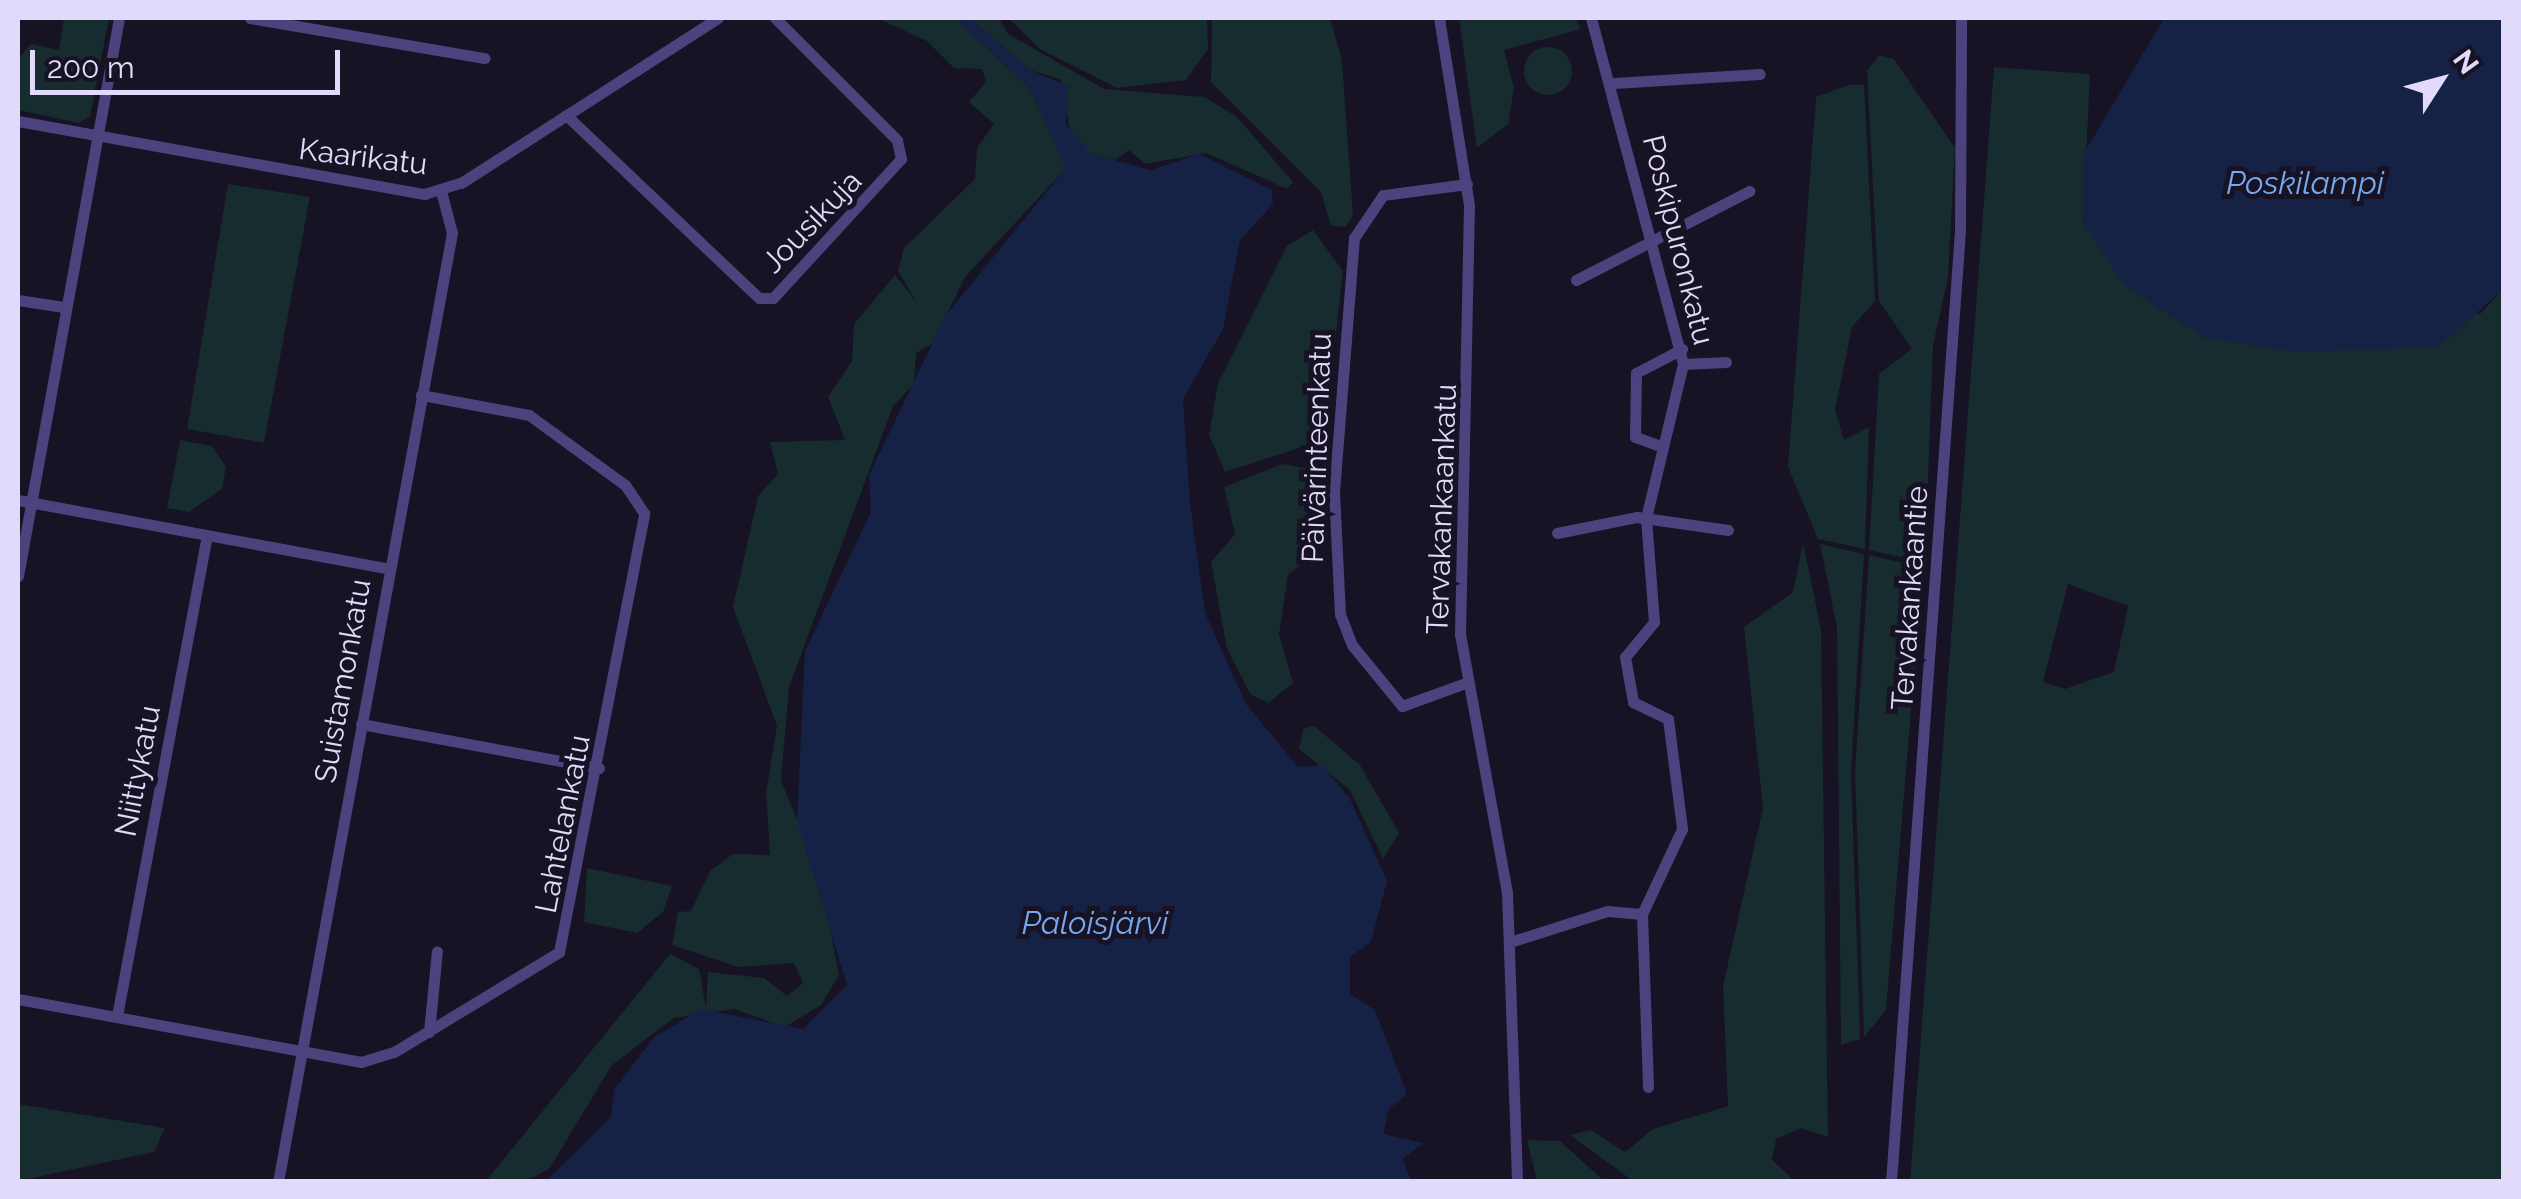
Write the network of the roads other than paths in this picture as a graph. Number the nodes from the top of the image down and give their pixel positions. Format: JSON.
{"nodes":[{"id":1,"x":120,"y":18,"type":"edge"},
{"id":2,"x":250,"y":18,"type":"edge"},
{"id":3,"x":718,"y":18,"type":"edge"},
{"id":4,"x":775,"y":18,"type":"edge"},
{"id":5,"x":1439,"y":18,"type":"edge"},
{"id":6,"x":1591,"y":18,"type":"edge"},
{"id":7,"x":1961,"y":18,"type":"edge"},
{"id":8,"x":484,"y":58,"type":"dead end"},
{"id":9,"x":1760,"y":74,"type":"dead end"},
{"id":10,"x":1614,"y":83,"type":"junction"},
{"id":11,"x":566,"y":115,"type":"junction"},
{"id":12,"x":18,"y":120,"type":"edge"},
{"id":13,"x":96,"y":137,"type":"junction"},
{"id":14,"x":1468,"y":184,"type":"junction"},
{"id":15,"x":440,"y":191,"type":"junction"},
{"id":16,"x":1749,"y":192,"type":"dead end"},
{"id":17,"x":1656,"y":242,"type":"junction"},
{"id":18,"x":1576,"y":280,"type":"dead end"},
{"id":19,"x":18,"y":300,"type":"edge"},
{"id":20,"x":63,"y":307,"type":"junction"},
{"id":21,"x":1682,"y":349,"type":"junction"},
{"id":22,"x":1726,"y":362,"type":"dead end"},
{"id":23,"x":1683,"y":364,"type":"junction"},
{"id":24,"x":421,"y":395,"type":"junction"},
{"id":25,"x":1663,"y":447,"type":"junction"},
{"id":26,"x":24,"y":501,"type":"edge"},
{"id":27,"x":1646,"y":518,"type":"junction"},
{"id":28,"x":1728,"y":530,"type":"dead end"},
{"id":29,"x":1557,"y":533,"type":"dead end"},
{"id":30,"x":207,"y":536,"type":"junction"},
{"id":31,"x":389,"y":569,"type":"junction"},
{"id":32,"x":18,"y":576,"type":"edge"},
{"id":33,"x":1468,"y":682,"type":"junction"},
{"id":34,"x":361,"y":724,"type":"junction"},
{"id":35,"x":600,"y":768,"type":"junction"},
{"id":36,"x":1642,"y":914,"type":"junction"},
{"id":37,"x":1510,"y":942,"type":"junction"},
{"id":38,"x":436,"y":950,"type":"dead end"},
{"id":39,"x":18,"y":999,"type":"edge"},
{"id":40,"x":117,"y":1016,"type":"junction"},
{"id":41,"x":429,"y":1032,"type":"junction"},
{"id":42,"x":301,"y":1052,"type":"junction"},
{"id":43,"x":1648,"y":1087,"type":"dead end"},
{"id":44,"x":278,"y":1182,"type":"edge"},
{"id":45,"x":1517,"y":1182,"type":"edge"},
{"id":46,"x":1891,"y":1182,"type":"edge"}],
"edges":[{"from":1,"to":13,"type":"street"},
{"from":2,"to":8,"type":"street"},
{"from":3,"to":11,"type":"street","name":"Kaarikatu"},
{"from":4,"to":11,"type":"street","name":"Jousikuja"},
{"from":5,"to":14,"type":"street","name":"Tervakankaankatu"},
{"from":6,"to":10,"type":"street","name":"Poskipuronkatu"},
{"from":7,"to":46,"type":"street","name":"Tervakankaantie"},
{"from":9,"to":10,"type":"street"},
{"from":10,"to":17,"type":"street","name":"Poskipuronkatu"},
{"from":11,"to":15,"type":"street","name":"Kaarikatu"},
{"from":12,"to":13,"type":"street","name":"Kaarikatu"},
{"from":13,"to":15,"type":"street","name":"Kaarikatu"},
{"from":13,"to":20,"type":"street"},
{"from":14,"to":33,"type":"street","name":"Tervakankaankatu"},
{"from":14,"to":33,"type":"street","name":"Päivärinteenkatu"},
{"from":15,"to":24,"type":"street","name":"Suistamonkatu"},
{"from":16,"to":17,"type":"street"},
{"from":17,"to":18,"type":"street"},
{"from":17,"to":21,"type":"street","name":"Poskipuronkatu"},
{"from":19,"to":20,"type":"street"},
{"from":20,"to":26,"type":"street"},
{"from":21,"to":23,"type":"street","name":"Poskipuronkatu"},
{"from":21,"to":25,"type":"street"},
{"from":22,"to":23,"type":"street"},
{"from":23,"to":25,"type":"street","name":"Poskipuronkatu"},
{"from":24,"to":31,"type":"street","name":"Suistamonkatu"},
{"from":24,"to":35,"type":"street","name":"Lahtelankatu"},
{"from":25,"to":27,"type":"street","name":"Poskipuronkatu"},
{"from":26,"to":30,"type":"street"},
{"from":26,"to":32,"type":"street"},
{"from":27,"to":28,"type":"street"},
{"from":27,"to":29,"type":"street"},
{"from":27,"to":36,"type":"street","name":"Poskipuronkatu"},
{"from":30,"to":31,"type":"street"},
{"from":30,"to":40,"type":"street","name":"Niittykatu"},
{"from":31,"to":34,"type":"street","name":"Suistamonkatu"},
{"from":33,"to":37,"type":"street","name":"Tervakankaankatu"},
{"from":34,"to":35,"type":"street"},
{"from":34,"to":42,"type":"street","name":"Suistamonkatu"},
{"from":35,"to":41,"type":"street","name":"Lahtelankatu"},
{"from":36,"to":37,"type":"street"},
{"from":36,"to":43,"type":"street","name":"Poskipuronkatu"},
{"from":37,"to":45,"type":"street","name":"Tervakankaankatu"},
{"from":38,"to":41,"type":"street"},
{"from":39,"to":40,"type":"street","name":"Lahtelankatu"},
{"from":40,"to":42,"type":"street","name":"Lahtelankatu"},
{"from":41,"to":42,"type":"street","name":"Lahtelankatu"},
{"from":42,"to":44,"type":"street","name":"Suistamonkatu"}]}
